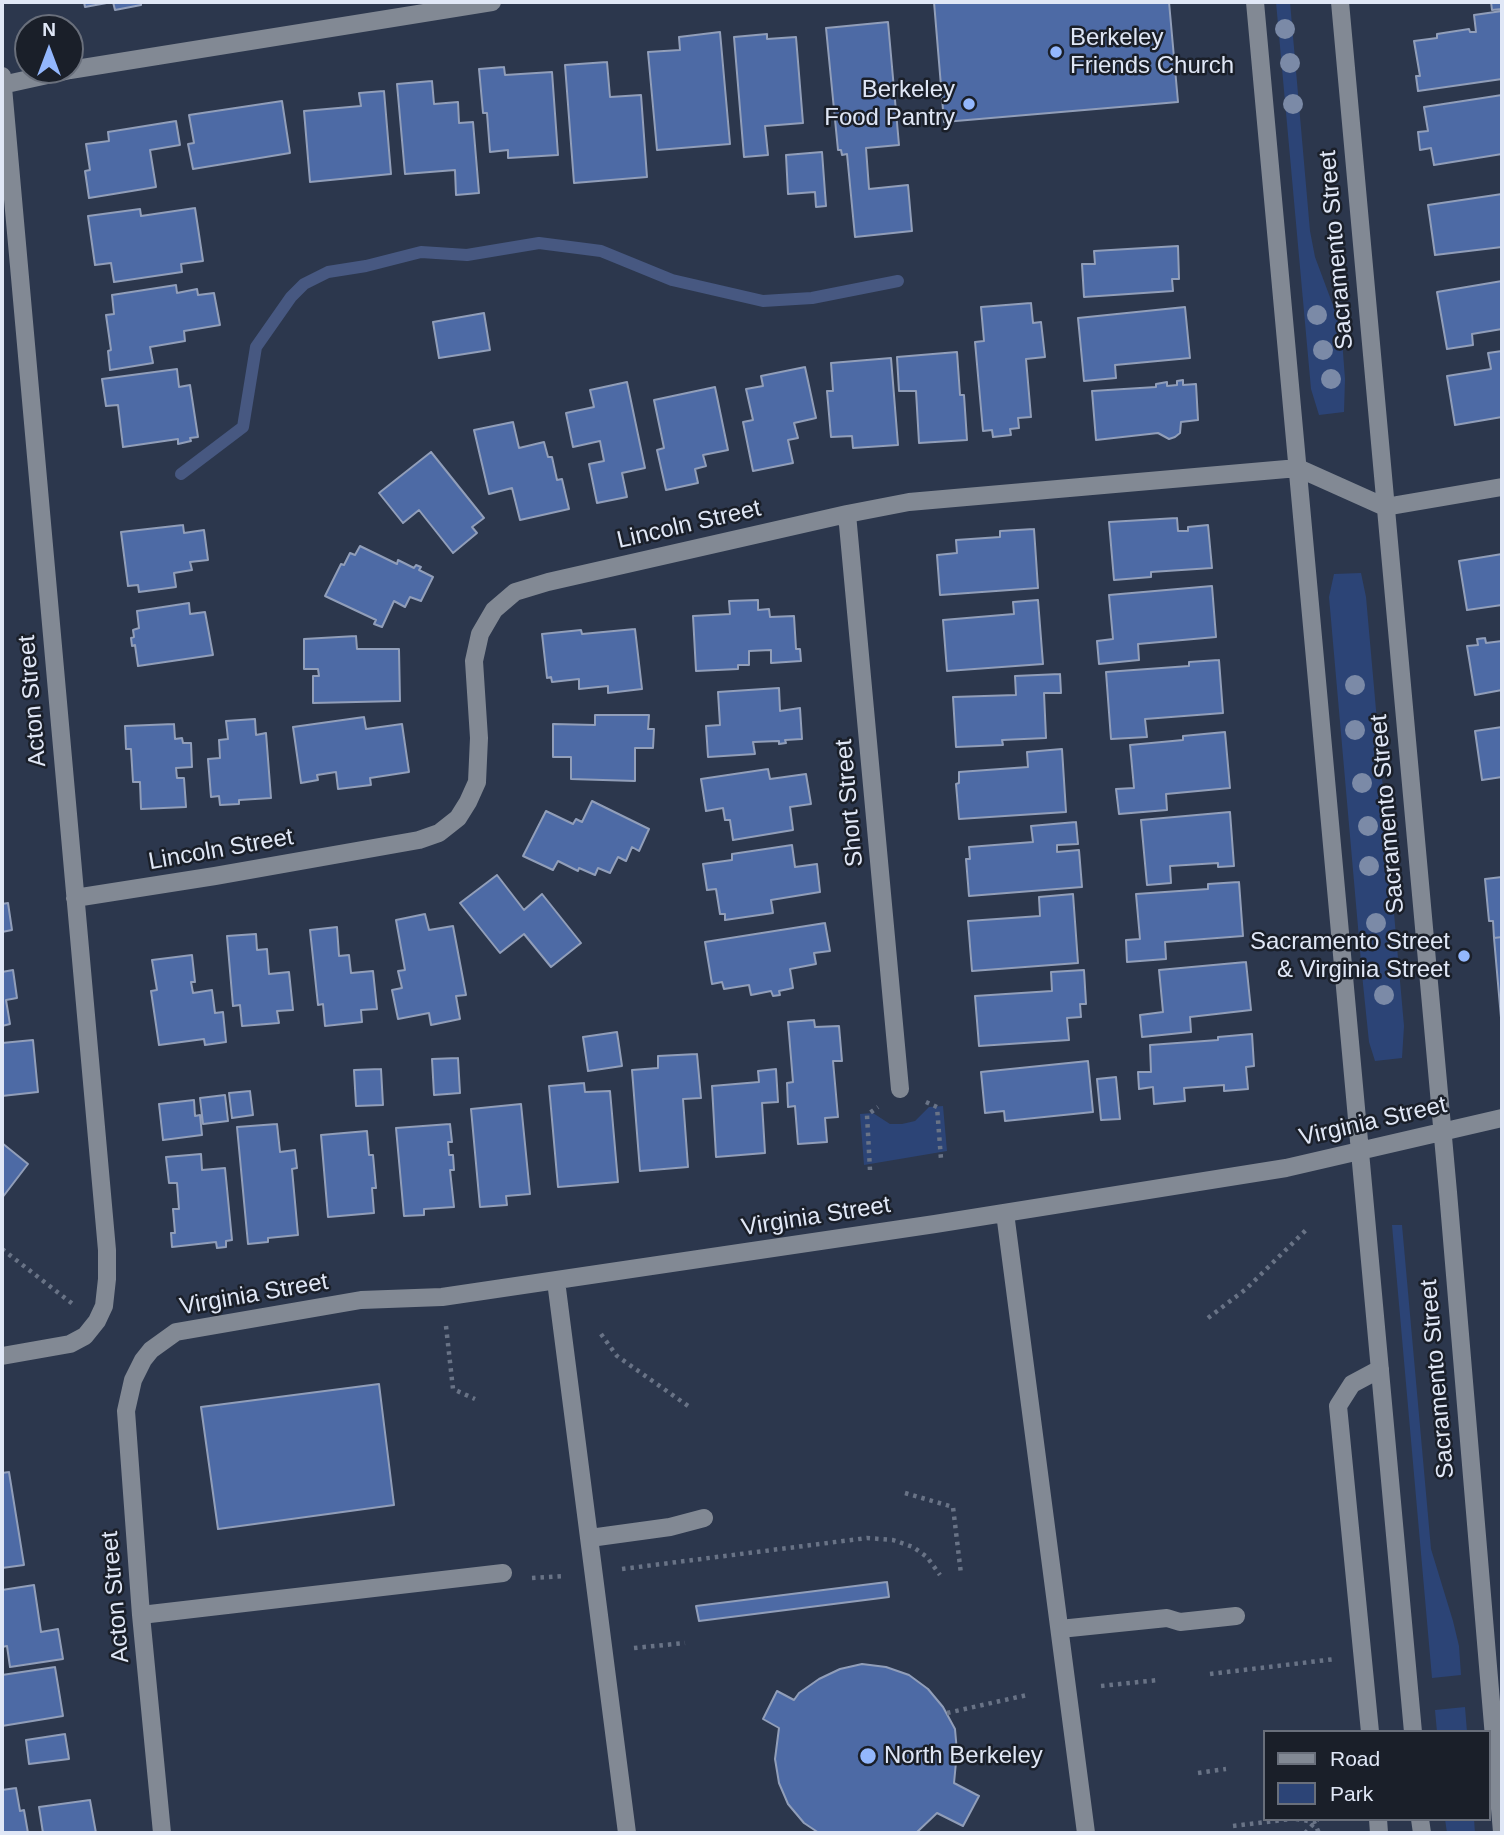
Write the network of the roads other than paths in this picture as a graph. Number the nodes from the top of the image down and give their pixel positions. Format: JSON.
{"nodes":[{"id":1,"x":492,"y":2,"type":"edge"},
{"id":2,"x":1255,"y":2,"type":"edge"},
{"id":3,"x":1340,"y":2,"type":"edge"},
{"id":4,"x":84,"y":68,"type":"edge"},
{"id":5,"x":2,"y":82,"type":"edge"},
{"id":6,"x":1298,"y":468,"type":"junction"},
{"id":7,"x":1502,"y":487,"type":"edge"},
{"id":8,"x":1385,"y":507,"type":"junction"},
{"id":9,"x":847,"y":513,"type":"junction"},
{"id":10,"x":75,"y":898,"type":"junction"},
{"id":11,"x":900,"y":1089,"type":"road end"},
{"id":12,"x":1502,"y":1118,"type":"edge"},
{"id":13,"x":1442,"y":1131,"type":"junction"},
{"id":14,"x":1360,"y":1151,"type":"junction"},
{"id":15,"x":1005,"y":1213,"type":"junction"},
{"id":16,"x":556,"y":1281,"type":"junction"},
{"id":17,"x":2,"y":1356,"type":"edge"},
{"id":18,"x":143,"y":1360,"type":"joint"},
{"id":19,"x":1380,"y":1369,"type":"junction"},
{"id":20,"x":704,"y":1518,"type":"dead end"},
{"id":21,"x":590,"y":1538,"type":"junction"},
{"id":22,"x":503,"y":1573,"type":"road end"},
{"id":23,"x":141,"y":1615,"type":"junction"},
{"id":24,"x":1236,"y":1616,"type":"dead end"},
{"id":25,"x":1060,"y":1629,"type":"junction"},
{"id":26,"x":1370,"y":1730,"type":"edge"},
{"id":27,"x":1413,"y":1730,"type":"edge"},
{"id":28,"x":1499,"y":1745,"type":"edge"},
{"id":29,"x":1502,"y":1832,"type":"edge"},
{"id":30,"x":162,"y":1833,"type":"edge"},
{"id":31,"x":627,"y":1833,"type":"edge"},
{"id":32,"x":1086,"y":1833,"type":"edge"}],
"edges":[{"from":1,"to":4,"type":"street"},
{"from":2,"to":6,"type":"street"},
{"from":3,"to":8,"type":"street","name":"Sacramento Street"},
{"from":5,"to":10,"type":"street","name":"Acton Street"},
{"from":6,"to":8,"type":"street","name":"Lincoln Street"},
{"from":6,"to":9,"type":"street","name":"Lincoln Street"},
{"from":6,"to":14,"type":"street"},
{"from":7,"to":8,"type":"street"},
{"from":8,"to":13,"type":"street","name":"Sacramento Street"},
{"from":9,"to":10,"type":"street","name":"Lincoln Street"},
{"from":9,"to":11,"type":"street","name":"Short Street"},
{"from":10,"to":17,"type":"street","name":"Acton Street"},
{"from":12,"to":13,"type":"street","name":"Virginia Street"},
{"from":13,"to":14,"type":"street","name":"Virginia Street"},
{"from":13,"to":28,"type":"street","name":"Sacramento Street"},
{"from":14,"to":15,"type":"street","name":"Virginia Street"},
{"from":14,"to":19,"type":"street"},
{"from":15,"to":16,"type":"street","name":"Virginia Street"},
{"from":15,"to":25,"type":"street"},
{"from":16,"to":18,"type":"street","name":"Virginia Street"},
{"from":16,"to":21,"type":"street"},
{"from":18,"to":23,"type":"street","name":"Acton Street"},
{"from":19,"to":26,"type":"street"},
{"from":19,"to":27,"type":"street"},
{"from":20,"to":21,"type":"street"},
{"from":21,"to":31,"type":"street"},
{"from":22,"to":23,"type":"street"},
{"from":23,"to":30,"type":"street","name":"Acton Street"},
{"from":24,"to":25,"type":"street"},
{"from":25,"to":32,"type":"street"},
{"from":28,"to":29,"type":"street","name":"Sacramento Street"}]}
